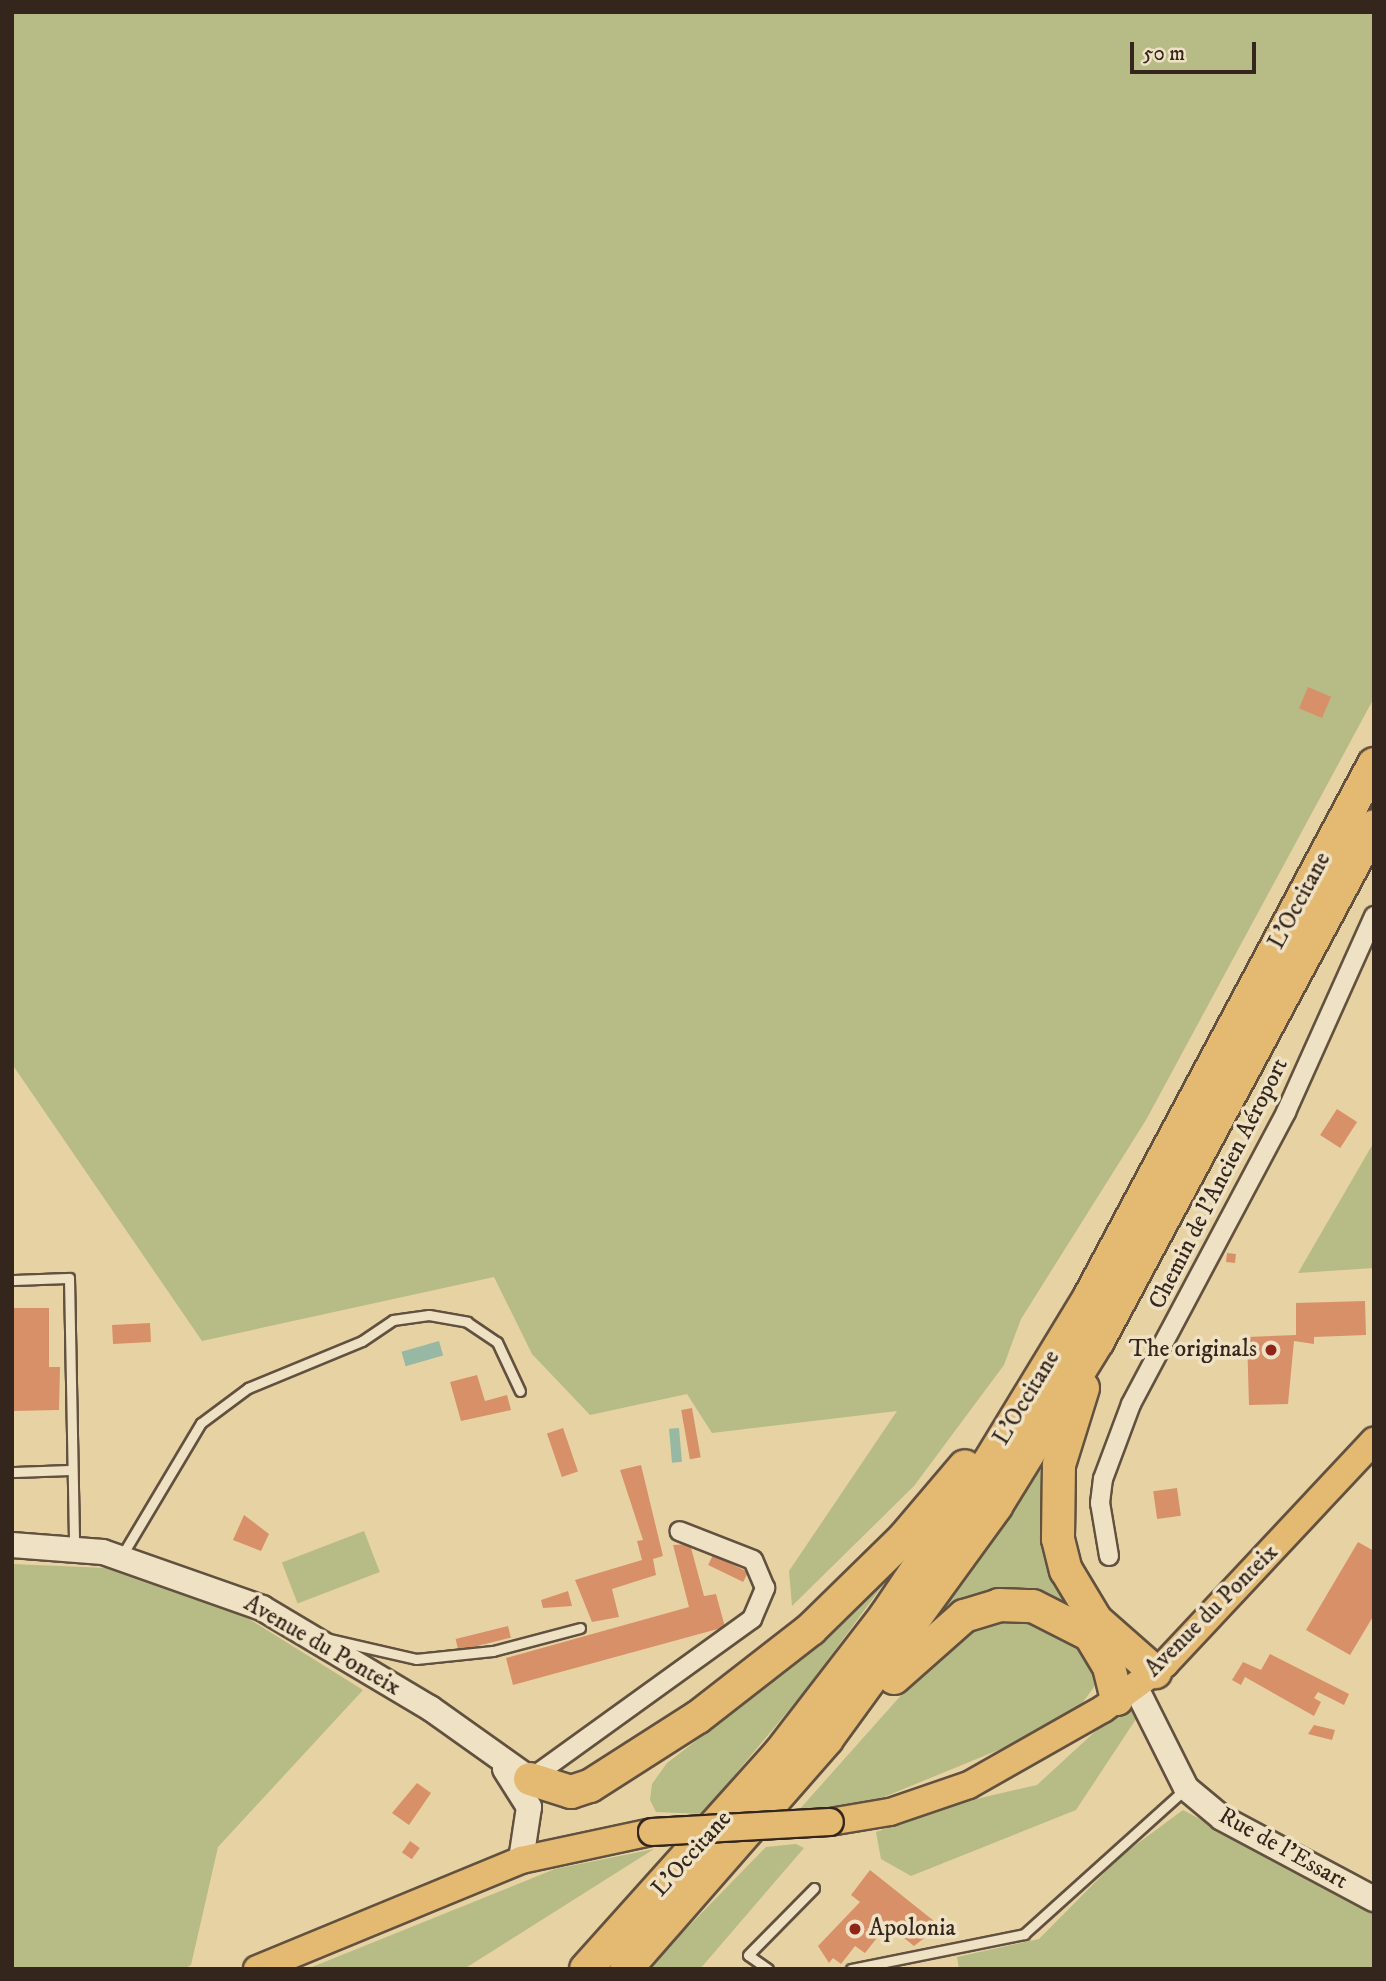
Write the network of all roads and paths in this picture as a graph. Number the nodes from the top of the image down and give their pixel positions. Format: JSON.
{"nodes":[{"id":1,"x":1374,"y":764,"type":"edge"},
{"id":2,"x":1374,"y":826,"type":"edge"},
{"id":3,"x":1374,"y":916,"type":"edge"},
{"id":4,"x":12,"y":1280,"type":"edge"},
{"id":5,"x":1098,"y":1341,"type":"junction"},
{"id":6,"x":520,"y":1391,"type":"dead end"},
{"id":7,"x":1030,"y":1392,"type":"junction"},
{"id":8,"x":1374,"y":1441,"type":"edge"},
{"id":9,"x":72,"y":1470,"type":"junction"},
{"id":10,"x":12,"y":1472,"type":"edge"},
{"id":11,"x":679,"y":1531,"type":"dead end"},
{"id":12,"x":12,"y":1545,"type":"edge"},
{"id":13,"x":74,"y":1548,"type":"junction"},
{"id":14,"x":1109,"y":1556,"type":"dead end"},
{"id":15,"x":120,"y":1557,"type":"junction"},
{"id":16,"x":579,"y":1628,"type":"dead end"},
{"id":17,"x":314,"y":1639,"type":"junction"},
{"id":18,"x":1136,"y":1686,"type":"junction"},
{"id":19,"x":827,"y":1739,"type":"junction"},
{"id":20,"x":487,"y":1747,"type":"junction"},
{"id":21,"x":530,"y":1779,"type":"junction"},
{"id":22,"x":1186,"y":1788,"type":"junction"},
{"id":23,"x":521,"y":1860,"type":"junction"},
{"id":24,"x":814,"y":1888,"type":"dead end"},
{"id":25,"x":1374,"y":1899,"type":"edge"},
{"id":26,"x":257,"y":1969,"type":"edge"},
{"id":27,"x":586,"y":1969,"type":"edge"},
{"id":28,"x":626,"y":1969,"type":"edge"},
{"id":29,"x":768,"y":1969,"type":"edge"},
{"id":30,"x":851,"y":1969,"type":"edge"}],
"edges":[{"from":1,"to":7,"type":"highway","name":"L'Occitane"},
{"from":2,"to":5,"type":"highway","name":"L'Occitane"},
{"from":3,"to":14,"type":"street","name":"Chemin de l'Ancien Aéroport"},
{"from":4,"to":9,"type":"lane"},
{"from":5,"to":18,"type":"highway"},
{"from":5,"to":19,"type":"highway","name":"L'Occitane"},
{"from":6,"to":15,"type":"lane"},
{"from":7,"to":21,"type":"highway"},
{"from":7,"to":27,"type":"highway","name":"L'Occitane"},
{"from":8,"to":18,"type":"main road","name":"Avenue du Ponteix"},
{"from":9,"to":10,"type":"lane"},
{"from":9,"to":13,"type":"lane"},
{"from":11,"to":21,"type":"street"},
{"from":12,"to":13,"type":"street","name":"Avenue du Ponteix"},
{"from":13,"to":15,"type":"street","name":"Avenue du Ponteix"},
{"from":15,"to":17,"type":"street","name":"Avenue du Ponteix"},
{"from":16,"to":17,"type":"lane"},
{"from":17,"to":20,"type":"street","name":"Avenue du Ponteix"},
{"from":18,"to":19,"type":"highway"},
{"from":18,"to":22,"type":"street","name":"Rue de l'Essart"},
{"from":18,"to":23,"type":"main road","name":"Avenue du Ponteix","bridge":true},
{"from":19,"to":28,"type":"highway","name":"L'Occitane"},
{"from":20,"to":21,"type":"street","name":"Avenue du Ponteix"},
{"from":20,"to":23,"type":"street"},
{"from":22,"to":25,"type":"street","name":"Rue de l'Essart"},
{"from":22,"to":30,"type":"lane"},
{"from":23,"to":26,"type":"main road"},
{"from":24,"to":29,"type":"lane"}]}
